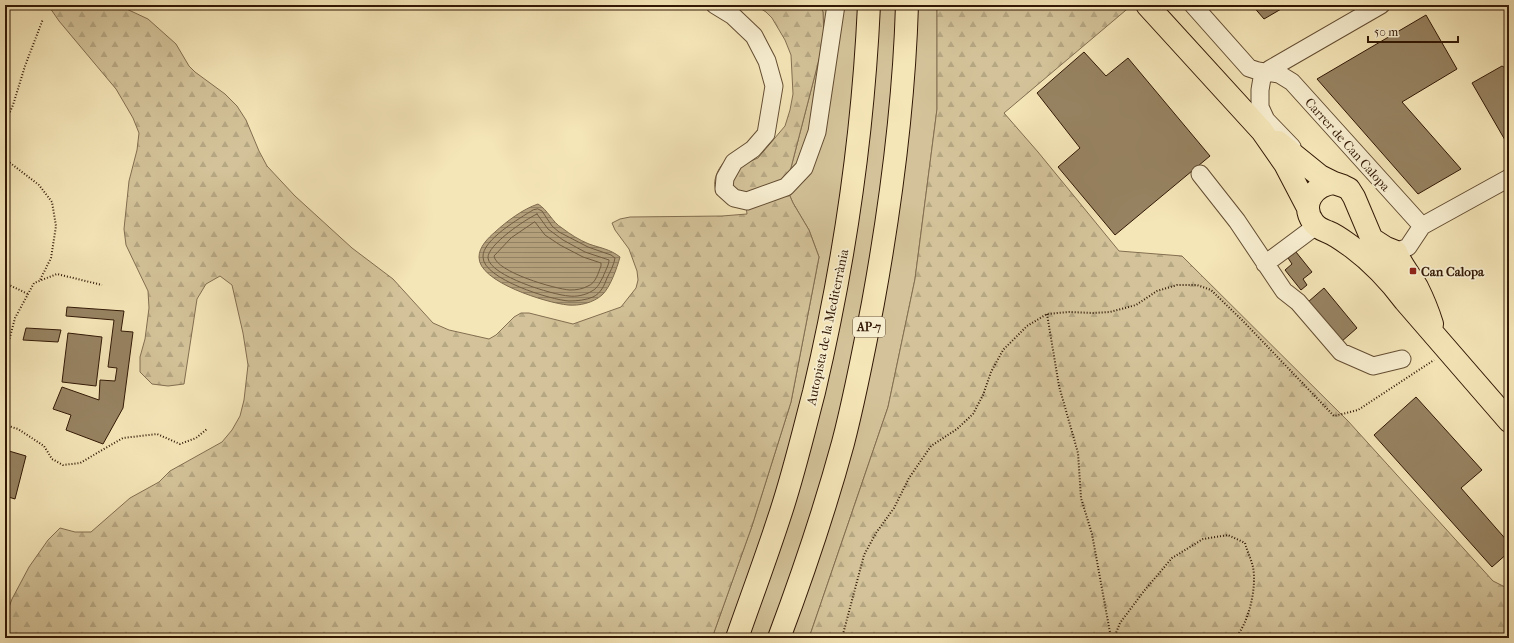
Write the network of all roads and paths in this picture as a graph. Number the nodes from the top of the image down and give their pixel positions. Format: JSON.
{"nodes":[{"id":1,"x":716,"y":5,"type":"edge"},
{"id":2,"x":836,"y":5,"type":"edge"},
{"id":3,"x":868,"y":5,"type":"edge"},
{"id":4,"x":908,"y":5,"type":"edge"},
{"id":5,"x":1147,"y":5,"type":"edge"},
{"id":6,"x":1193,"y":5,"type":"edge"},
{"id":7,"x":1382,"y":5,"type":"edge"},
{"id":8,"x":43,"y":19,"type":"dead end"},
{"id":9,"x":1268,"y":72,"type":"junction"},
{"id":10,"x":5,"y":123,"type":"edge"},
{"id":11,"x":1262,"y":131,"type":"junction"},
{"id":12,"x":5,"y":159,"type":"edge"},
{"id":13,"x":1307,"y":166,"type":"junction"},
{"id":14,"x":1200,"y":174,"type":"dead end"},
{"id":15,"x":1509,"y":178,"type":"edge"},
{"id":16,"x":1334,"y":183,"type":"junction"},
{"id":17,"x":1357,"y":207,"type":"junction"},
{"id":18,"x":1318,"y":222,"type":"junction"},
{"id":19,"x":1422,"y":226,"type":"junction"},
{"id":20,"x":1372,"y":239,"type":"junction"},
{"id":21,"x":1396,"y":252,"type":"junction"},
{"id":22,"x":1265,"y":264,"type":"junction"},
{"id":23,"x":40,"y":281,"type":"junction"},
{"id":24,"x":1390,"y":281,"type":"junction"},
{"id":25,"x":5,"y":283,"type":"edge"},
{"id":26,"x":102,"y":286,"type":"dead end"},
{"id":27,"x":28,"y":294,"type":"junction"},
{"id":28,"x":1047,"y":314,"type":"junction"},
{"id":29,"x":1442,"y":343,"type":"junction"},
{"id":30,"x":5,"y":356,"type":"edge"},
{"id":31,"x":1402,"y":359,"type":"dead end"},
{"id":32,"x":1509,"y":421,"type":"edge"},
{"id":33,"x":5,"y":425,"type":"edge"},
{"id":34,"x":207,"y":429,"type":"dead end"},
{"id":35,"x":737,"y":638,"type":"edge"},
{"id":36,"x":779,"y":638,"type":"edge"},
{"id":37,"x":842,"y":638,"type":"edge"},
{"id":38,"x":1110,"y":638,"type":"edge"},
{"id":39,"x":1114,"y":638,"type":"edge"},
{"id":40,"x":1235,"y":638,"type":"edge"}],
"edges":[{"from":1,"to":2,"type":"street"},
{"from":3,"to":35,"type":"main road","name":"Autopista de la Mediterrània"},
{"from":4,"to":36,"type":"main road","number":"AP-7"},
{"from":5,"to":11,"type":"main road"},
{"from":6,"to":9,"type":"street","name":"Carrer de Can Calopa"},
{"from":7,"to":9,"type":"street"},
{"from":8,"to":10,"type":"path"},
{"from":9,"to":13,"type":"street"},
{"from":9,"to":19,"type":"street","name":"Carrer de Can Calopa"},
{"from":11,"to":13,"type":"main road"},
{"from":11,"to":18,"type":"main road"},
{"from":12,"to":23,"type":"path"},
{"from":13,"to":16,"type":"main road"},
{"from":14,"to":22,"type":"street"},
{"from":15,"to":19,"type":"street"},
{"from":16,"to":17,"type":"main road"},
{"from":16,"to":18,"type":"main road"},
{"from":17,"to":18,"type":"main road"},
{"from":17,"to":20,"type":"main road"},
{"from":18,"to":22,"type":"street"},
{"from":18,"to":24,"type":"main road"},
{"from":19,"to":21,"type":"street"},
{"from":20,"to":21,"type":"main road"},
{"from":20,"to":24,"type":"main road"},
{"from":21,"to":29,"type":"main road"},
{"from":22,"to":31,"type":"street"},
{"from":23,"to":26,"type":"path"},
{"from":23,"to":27,"type":"path"},
{"from":24,"to":29,"type":"main road"},
{"from":25,"to":27,"type":"path"},
{"from":27,"to":30,"type":"path"},
{"from":28,"to":29,"type":"path"},
{"from":28,"to":37,"type":"path"},
{"from":28,"to":38,"type":"path"},
{"from":29,"to":32,"type":"main road"},
{"from":33,"to":34,"type":"path"},
{"from":39,"to":40,"type":"path"}]}
